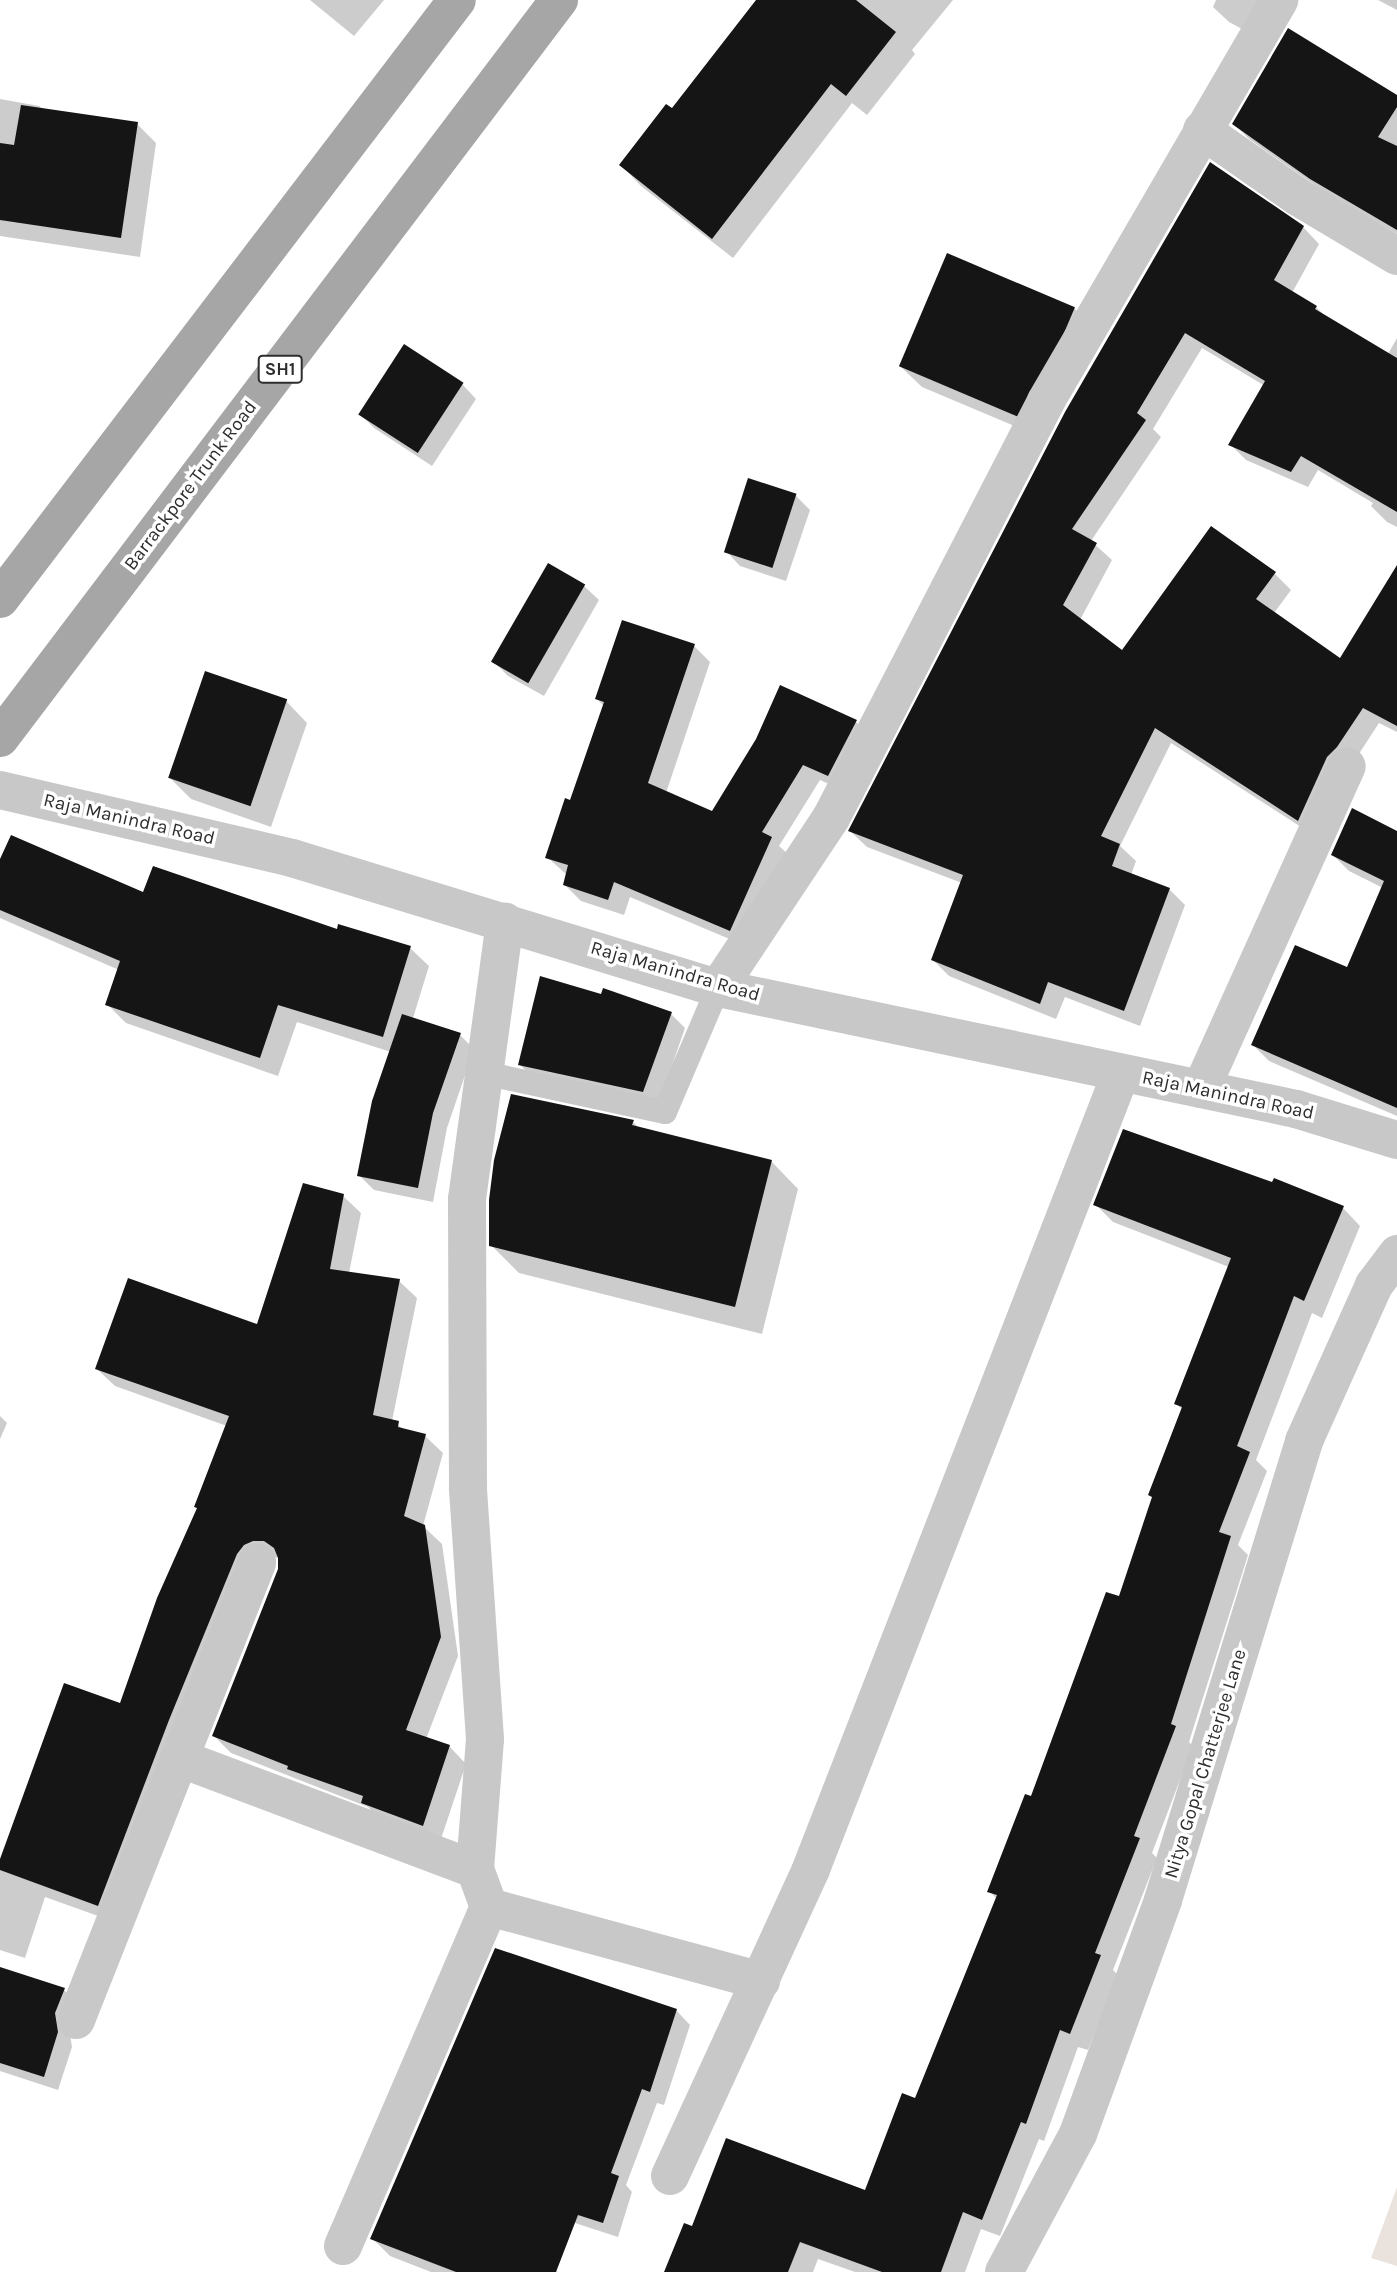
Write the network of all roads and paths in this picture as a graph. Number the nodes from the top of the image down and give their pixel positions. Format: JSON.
{"nodes":[{"id":1,"x":457,"y":0,"type":"edge"},
{"id":2,"x":559,"y":0,"type":"edge"},
{"id":3,"x":1279,"y":0,"type":"edge"},
{"id":4,"x":1202,"y":130,"type":"junction"},
{"id":5,"x":1397,"y":256,"type":"edge"},
{"id":6,"x":0,"y":599,"type":"edge"},
{"id":7,"x":0,"y":738,"type":"edge"},
{"id":8,"x":1346,"y":766,"type":"dead end"},
{"id":9,"x":0,"y":790,"type":"edge"},
{"id":10,"x":505,"y":922,"type":"junction"},
{"id":11,"x":718,"y":988,"type":"junction"},
{"id":12,"x":484,"y":1073,"type":"junction"},
{"id":13,"x":1121,"y":1073,"type":"junction"},
{"id":14,"x":1201,"y":1089,"type":"junction"},
{"id":15,"x":1397,"y":1140,"type":"edge"},
{"id":16,"x":1397,"y":1254,"type":"edge"},
{"id":17,"x":257,"y":1562,"type":"dead end"},
{"id":18,"x":179,"y":1758,"type":"junction"},
{"id":19,"x":475,"y":1869,"type":"junction"},
{"id":20,"x":489,"y":1907,"type":"junction"},
{"id":21,"x":761,"y":1981,"type":"junction"},
{"id":22,"x":76,"y":2020,"type":"dead end"},
{"id":23,"x":670,"y":2176,"type":"dead end"},
{"id":24,"x":343,"y":2246,"type":"dead end"},
{"id":25,"x":1004,"y":2272,"type":"edge"}],
"edges":[{"from":1,"to":6,"type":"main road"},
{"from":2,"to":7,"type":"main road","name":"Barrackpore Trunk Road","number":"SH1"},
{"from":3,"to":4,"type":"street"},
{"from":4,"to":5,"type":"street"},
{"from":4,"to":11,"type":"street"},
{"from":8,"to":14,"type":"street"},
{"from":9,"to":10,"type":"street","name":"Raja Manindra Road"},
{"from":10,"to":11,"type":"street","name":"Raja Manindra Road"},
{"from":10,"to":12,"type":"street"},
{"from":11,"to":12,"type":"lane"},
{"from":11,"to":13,"type":"street","name":"Raja Manindra Road"},
{"from":12,"to":19,"type":"street"},
{"from":13,"to":14,"type":"street","name":"Raja Manindra Road"},
{"from":13,"to":21,"type":"street"},
{"from":14,"to":15,"type":"street","name":"Raja Manindra Road"},
{"from":16,"to":25,"type":"street","name":"Nitya Gopal Chatterjee Lane"},
{"from":17,"to":18,"type":"street"},
{"from":18,"to":19,"type":"street"},
{"from":18,"to":22,"type":"street"},
{"from":19,"to":20,"type":"street"},
{"from":20,"to":21,"type":"street"},
{"from":20,"to":24,"type":"street"},
{"from":21,"to":23,"type":"street"}]}
